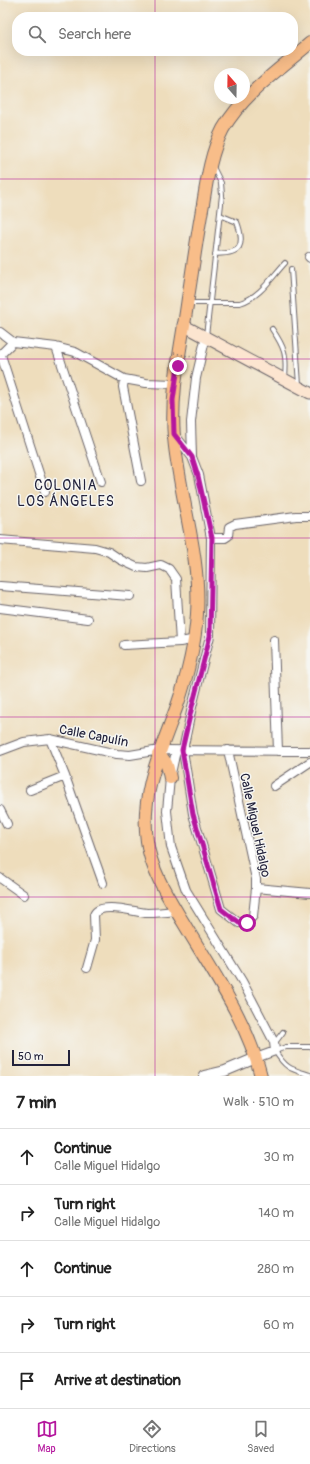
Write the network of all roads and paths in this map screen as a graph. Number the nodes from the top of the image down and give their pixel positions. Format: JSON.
{"nodes":[{"id":1,"x":310,"y":43,"type":"edge"},
{"id":2,"x":298,"y":53,"type":"edge"},
{"id":3,"x":295,"y":56,"type":"edge"},
{"id":4,"x":211,"y":163,"type":"junction"},
{"id":5,"x":220,"y":215,"type":"junction"},
{"id":6,"x":215,"y":254,"type":"junction"},
{"id":7,"x":285,"y":263,"type":"dead end"},
{"id":8,"x":291,"y":269,"type":"dead end"},
{"id":9,"x":188,"y":303,"type":"junction"},
{"id":10,"x":209,"y":303,"type":"junction"},
{"id":11,"x":183,"y":325,"type":"junction"},
{"id":12,"x":272,"y":329,"type":"dead end"},
{"id":13,"x":0,"y":332,"type":"edge"},
{"id":14,"x":206,"y":336,"type":"junction"},
{"id":15,"x":13,"y":342,"type":"junction"},
{"id":16,"x":56,"y":347,"type":"junction"},
{"id":17,"x":174,"y":354,"type":"dead end"},
{"id":18,"x":0,"y":355,"type":"edge"},
{"id":19,"x":197,"y":358,"type":"dead end"},
{"id":20,"x":124,"y":379,"type":"junction"},
{"id":21,"x":285,"y":380,"type":"junction"},
{"id":22,"x":175,"y":384,"type":"junction"},
{"id":23,"x":299,"y":388,"type":"junction"},
{"id":24,"x":310,"y":393,"type":"edge"},
{"id":25,"x":174,"y":434,"type":"junction"},
{"id":26,"x":192,"y":457,"type":"junction"},
{"id":27,"x":141,"y":481,"type":"dead end"},
{"id":28,"x":101,"y":482,"type":"dead end"},
{"id":29,"x":45,"y":492,"type":"dead end"},
{"id":30,"x":310,"y":516,"type":"edge"},
{"id":31,"x":212,"y":538,"type":"junction"},
{"id":32,"x":0,"y":540,"type":"edge"},
{"id":33,"x":0,"y":586,"type":"edge"},
{"id":34,"x":130,"y":596,"type":"dead end"},
{"id":35,"x":0,"y":608,"type":"edge"},
{"id":36,"x":88,"y":619,"type":"dead end"},
{"id":37,"x":195,"y":637,"type":"junction"},
{"id":38,"x":274,"y":640,"type":"dead end"},
{"id":39,"x":180,"y":642,"type":"junction"},
{"id":40,"x":124,"y":646,"type":"dead end"},
{"id":41,"x":50,"y":739,"type":"junction"},
{"id":42,"x":179,"y":750,"type":"junction"},
{"id":43,"x":228,"y":750,"type":"junction"},
{"id":44,"x":278,"y":750,"type":"junction"},
{"id":45,"x":0,"y":751,"type":"edge"},
{"id":46,"x":310,"y":751,"type":"edge"},
{"id":47,"x":159,"y":752,"type":"junction"},
{"id":48,"x":310,"y":762,"type":"edge"},
{"id":49,"x":65,"y":776,"type":"junction"},
{"id":50,"x":170,"y":778,"type":"junction"},
{"id":51,"x":274,"y":786,"type":"dead end"},
{"id":52,"x":30,"y":790,"type":"dead end"},
{"id":53,"x":0,"y":810,"type":"edge"},
{"id":54,"x":7,"y":824,"type":"dead end"},
{"id":55,"x":0,"y":878,"type":"edge"},
{"id":56,"x":103,"y":884,"type":"dead end"},
{"id":57,"x":256,"y":888,"type":"junction"},
{"id":58,"x":24,"y":894,"type":"dead end"},
{"id":59,"x":310,"y":894,"type":"edge"},
{"id":60,"x":176,"y":911,"type":"junction"},
{"id":61,"x":87,"y":968,"type":"dead end"},
{"id":62,"x":283,"y":1032,"type":"dead end"},
{"id":63,"x":274,"y":1042,"type":"junction"},
{"id":64,"x":310,"y":1047,"type":"edge"},
{"id":65,"x":275,"y":1051,"type":"junction"},
{"id":66,"x":256,"y":1058,"type":"junction"},
{"id":67,"x":310,"y":1075,"type":"edge"},
{"id":68,"x":204,"y":1076,"type":"edge"},
{"id":69,"x":261,"y":1076,"type":"edge"}],
"edges":[{"from":1,"to":2,"type":"main road"},
{"from":3,"to":4,"type":"main road"},
{"from":4,"to":5,"type":"lane"},
{"from":4,"to":9,"type":"main road"},
{"from":5,"to":6,"type":"lane"},
{"from":5,"to":6,"type":"lane"},
{"from":6,"to":10,"type":"lane"},
{"from":7,"to":10,"type":"lane"},
{"from":8,"to":23,"type":"lane"},
{"from":9,"to":10,"type":"lane"},
{"from":9,"to":11,"type":"main road"},
{"from":10,"to":14,"type":"lane"},
{"from":11,"to":14,"type":"main road"},
{"from":11,"to":22,"type":"main road"},
{"from":12,"to":21,"type":"lane"},
{"from":13,"to":15,"type":"street"},
{"from":14,"to":21,"type":"main road"},
{"from":14,"to":26,"type":"street"},
{"from":15,"to":16,"type":"street"},
{"from":15,"to":18,"type":"street"},
{"from":16,"to":20,"type":"street"},
{"from":16,"to":28,"type":"street"},
{"from":17,"to":19,"type":"path","bridge":true},
{"from":18,"to":29,"type":"street"},
{"from":20,"to":22,"type":"street"},
{"from":20,"to":27,"type":"street"},
{"from":21,"to":23,"type":"main road"},
{"from":22,"to":25,"type":"main road"},
{"from":23,"to":24,"type":"main road"},
{"from":25,"to":26,"type":"street"},
{"from":25,"to":37,"type":"main road"},
{"from":26,"to":31,"type":"street"},
{"from":30,"to":31,"type":"street"},
{"from":31,"to":42,"type":"street"},
{"from":32,"to":39,"type":"street"},
{"from":33,"to":34,"type":"street"},
{"from":35,"to":36,"type":"street"},
{"from":37,"to":39,"type":"street"},
{"from":37,"to":47,"type":"main road"},
{"from":38,"to":44,"type":"street"},
{"from":39,"to":40,"type":"street"},
{"from":41,"to":45,"type":"street","name":"Calle Capulín"},
{"from":41,"to":47,"type":"street","name":"Calle Capulín"},
{"from":41,"to":49,"type":"street"},
{"from":42,"to":43,"type":"street","name":"Calle Capulín"},
{"from":42,"to":47,"type":"street","name":"Calle Capulín"},
{"from":42,"to":50,"type":"street"},
{"from":42,"to":57,"type":"street","name":"Calle Miguel Hidalgo"},
{"from":43,"to":44,"type":"street","name":"Calle Capulín"},
{"from":43,"to":57,"type":"street","name":"Calle Miguel Hidalgo"},
{"from":44,"to":46,"type":"street","name":"Calle Capulín"},
{"from":47,"to":50,"type":"main road"},
{"from":47,"to":60,"type":"main road"},
{"from":48,"to":51,"type":"street"},
{"from":49,"to":52,"type":"street"},
{"from":49,"to":56,"type":"street"},
{"from":50,"to":63,"type":"street"},
{"from":53,"to":54,"type":"street"},
{"from":55,"to":58,"type":"street"},
{"from":57,"to":59,"type":"street"},
{"from":60,"to":61,"type":"street"},
{"from":60,"to":66,"type":"main road"},
{"from":62,"to":63,"type":"lane"},
{"from":63,"to":65,"type":"street"},
{"from":64,"to":65,"type":"lane"},
{"from":65,"to":66,"type":"street"},
{"from":65,"to":67,"type":"lane"},
{"from":66,"to":68,"type":"street"},
{"from":66,"to":69,"type":"main road"}]}
